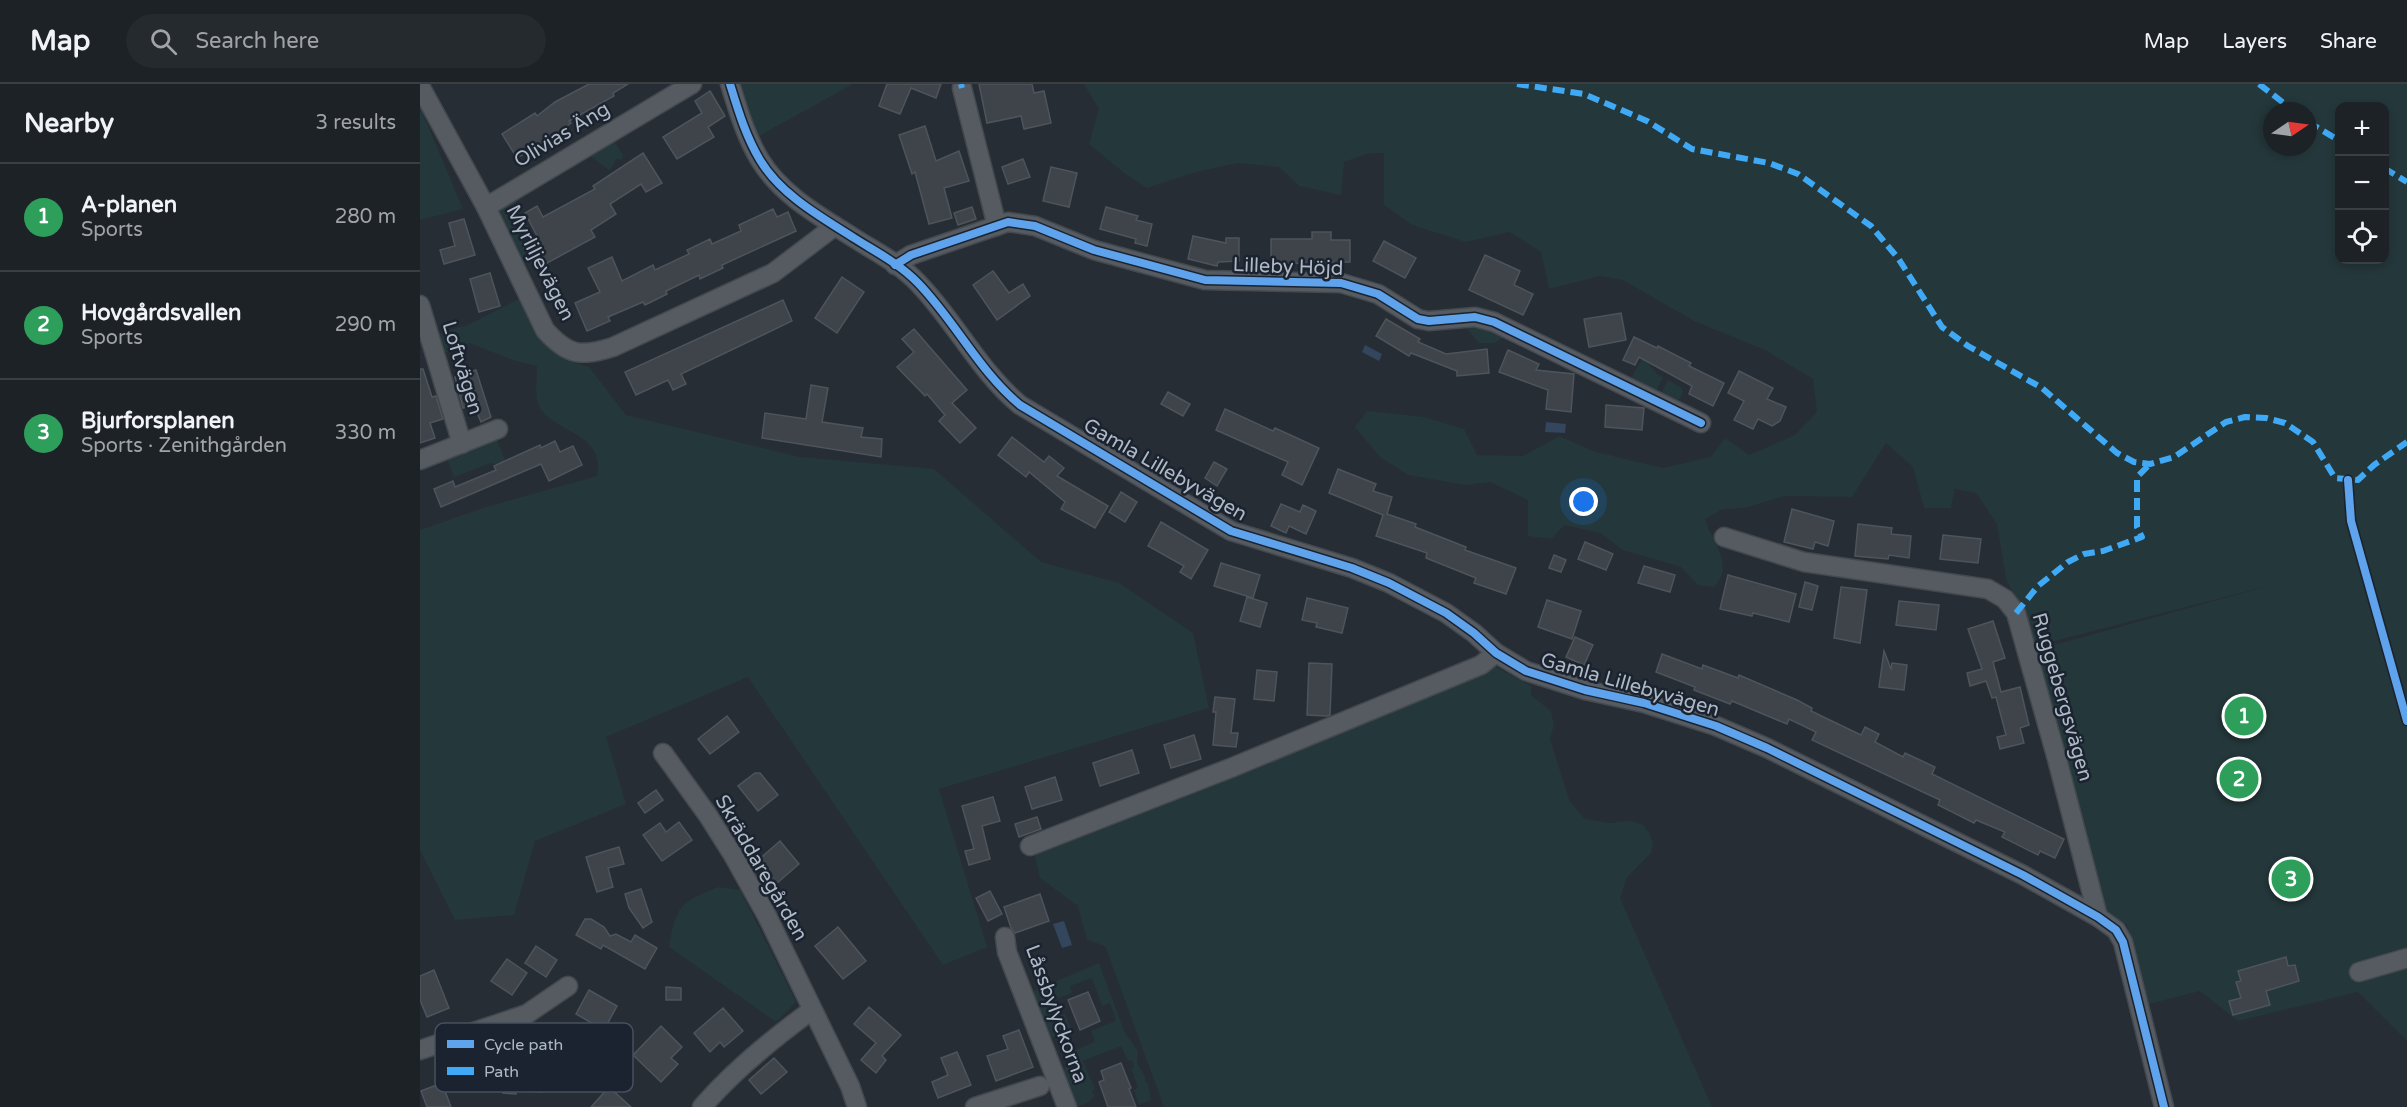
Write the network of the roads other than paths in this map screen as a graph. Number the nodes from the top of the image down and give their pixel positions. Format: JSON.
{"nodes":[{"id":1,"x":692,"y":84,"type":"edge"},
{"id":2,"x":730,"y":84,"type":"edge"},
{"id":3,"x":420,"y":86,"type":"edge"},
{"id":4,"x":962,"y":88,"type":"dead end"},
{"id":5,"x":486,"y":207,"type":"junction"},
{"id":6,"x":835,"y":226,"type":"junction"},
{"id":7,"x":997,"y":226,"type":"junction"},
{"id":8,"x":895,"y":265,"type":"junction"},
{"id":9,"x":420,"y":305,"type":"edge"},
{"id":10,"x":1701,"y":423,"type":"dead end"},
{"id":11,"x":498,"y":429,"type":"dead end"},
{"id":12,"x":462,"y":444,"type":"junction"},
{"id":13,"x":420,"y":460,"type":"edge"},
{"id":14,"x":1724,"y":537,"type":"dead end"},
{"id":15,"x":1496,"y":653,"type":"junction"},
{"id":16,"x":663,"y":753,"type":"dead end"},
{"id":17,"x":1030,"y":846,"type":"dead end"},
{"id":18,"x":2098,"y":917,"type":"junction"},
{"id":19,"x":1005,"y":937,"type":"dead end"},
{"id":20,"x":2407,"y":958,"type":"edge"},
{"id":21,"x":2359,"y":972,"type":"dead end"},
{"id":22,"x":568,"y":986,"type":"dead end"},
{"id":23,"x":812,"y":1010,"type":"junction"},
{"id":24,"x":500,"y":1023,"type":"edge"},
{"id":25,"x":435,"y":1045,"type":"edge"},
{"id":26,"x":420,"y":1050,"type":"edge"},
{"id":27,"x":1040,"y":1086,"type":"dead end"},
{"id":28,"x":702,"y":1107,"type":"edge"},
{"id":29,"x":857,"y":1107,"type":"edge"},
{"id":30,"x":975,"y":1107,"type":"edge"},
{"id":31,"x":1067,"y":1107,"type":"edge"},
{"id":32,"x":2164,"y":1107,"type":"edge"}],
"edges":[{"from":1,"to":5,"type":"street","name":"Olivias Äng"},
{"from":2,"to":6,"type":"street","name":"Gamla Lillebyvägen"},
{"from":3,"to":5,"type":"street","name":"Myrliljevägen"},
{"from":4,"to":7,"type":"street"},
{"from":5,"to":6,"type":"street","name":"Myrliljevägen"},
{"from":6,"to":8,"type":"street","name":"Gamla Lillebyvägen"},
{"from":7,"to":8,"type":"street","name":"Lilleby Höjd"},
{"from":7,"to":10,"type":"street","name":"Lilleby Höjd"},
{"from":8,"to":15,"type":"street","name":"Gamla Lillebyvägen"},
{"from":9,"to":12,"type":"street","name":"Loftvägen"},
{"from":11,"to":12,"type":"street","name":"Loftvägen"},
{"from":12,"to":13,"type":"street","name":"Loftvägen"},
{"from":14,"to":18,"type":"street","name":"Ruggebergsvägen"},
{"from":15,"to":17,"type":"street"},
{"from":15,"to":18,"type":"street","name":"Gamla Lillebyvägen"},
{"from":16,"to":23,"type":"street","name":"Skräddaregården"},
{"from":18,"to":32,"type":"street","name":"Gamla Lillebyvägen"},
{"from":19,"to":31,"type":"street","name":"Låssbylyckorna"},
{"from":20,"to":21,"type":"street"},
{"from":22,"to":24,"type":"street"},
{"from":23,"to":28,"type":"street"},
{"from":23,"to":29,"type":"street","name":"Skräddaregården"},
{"from":25,"to":26,"type":"street"},
{"from":27,"to":30,"type":"street"}]}
